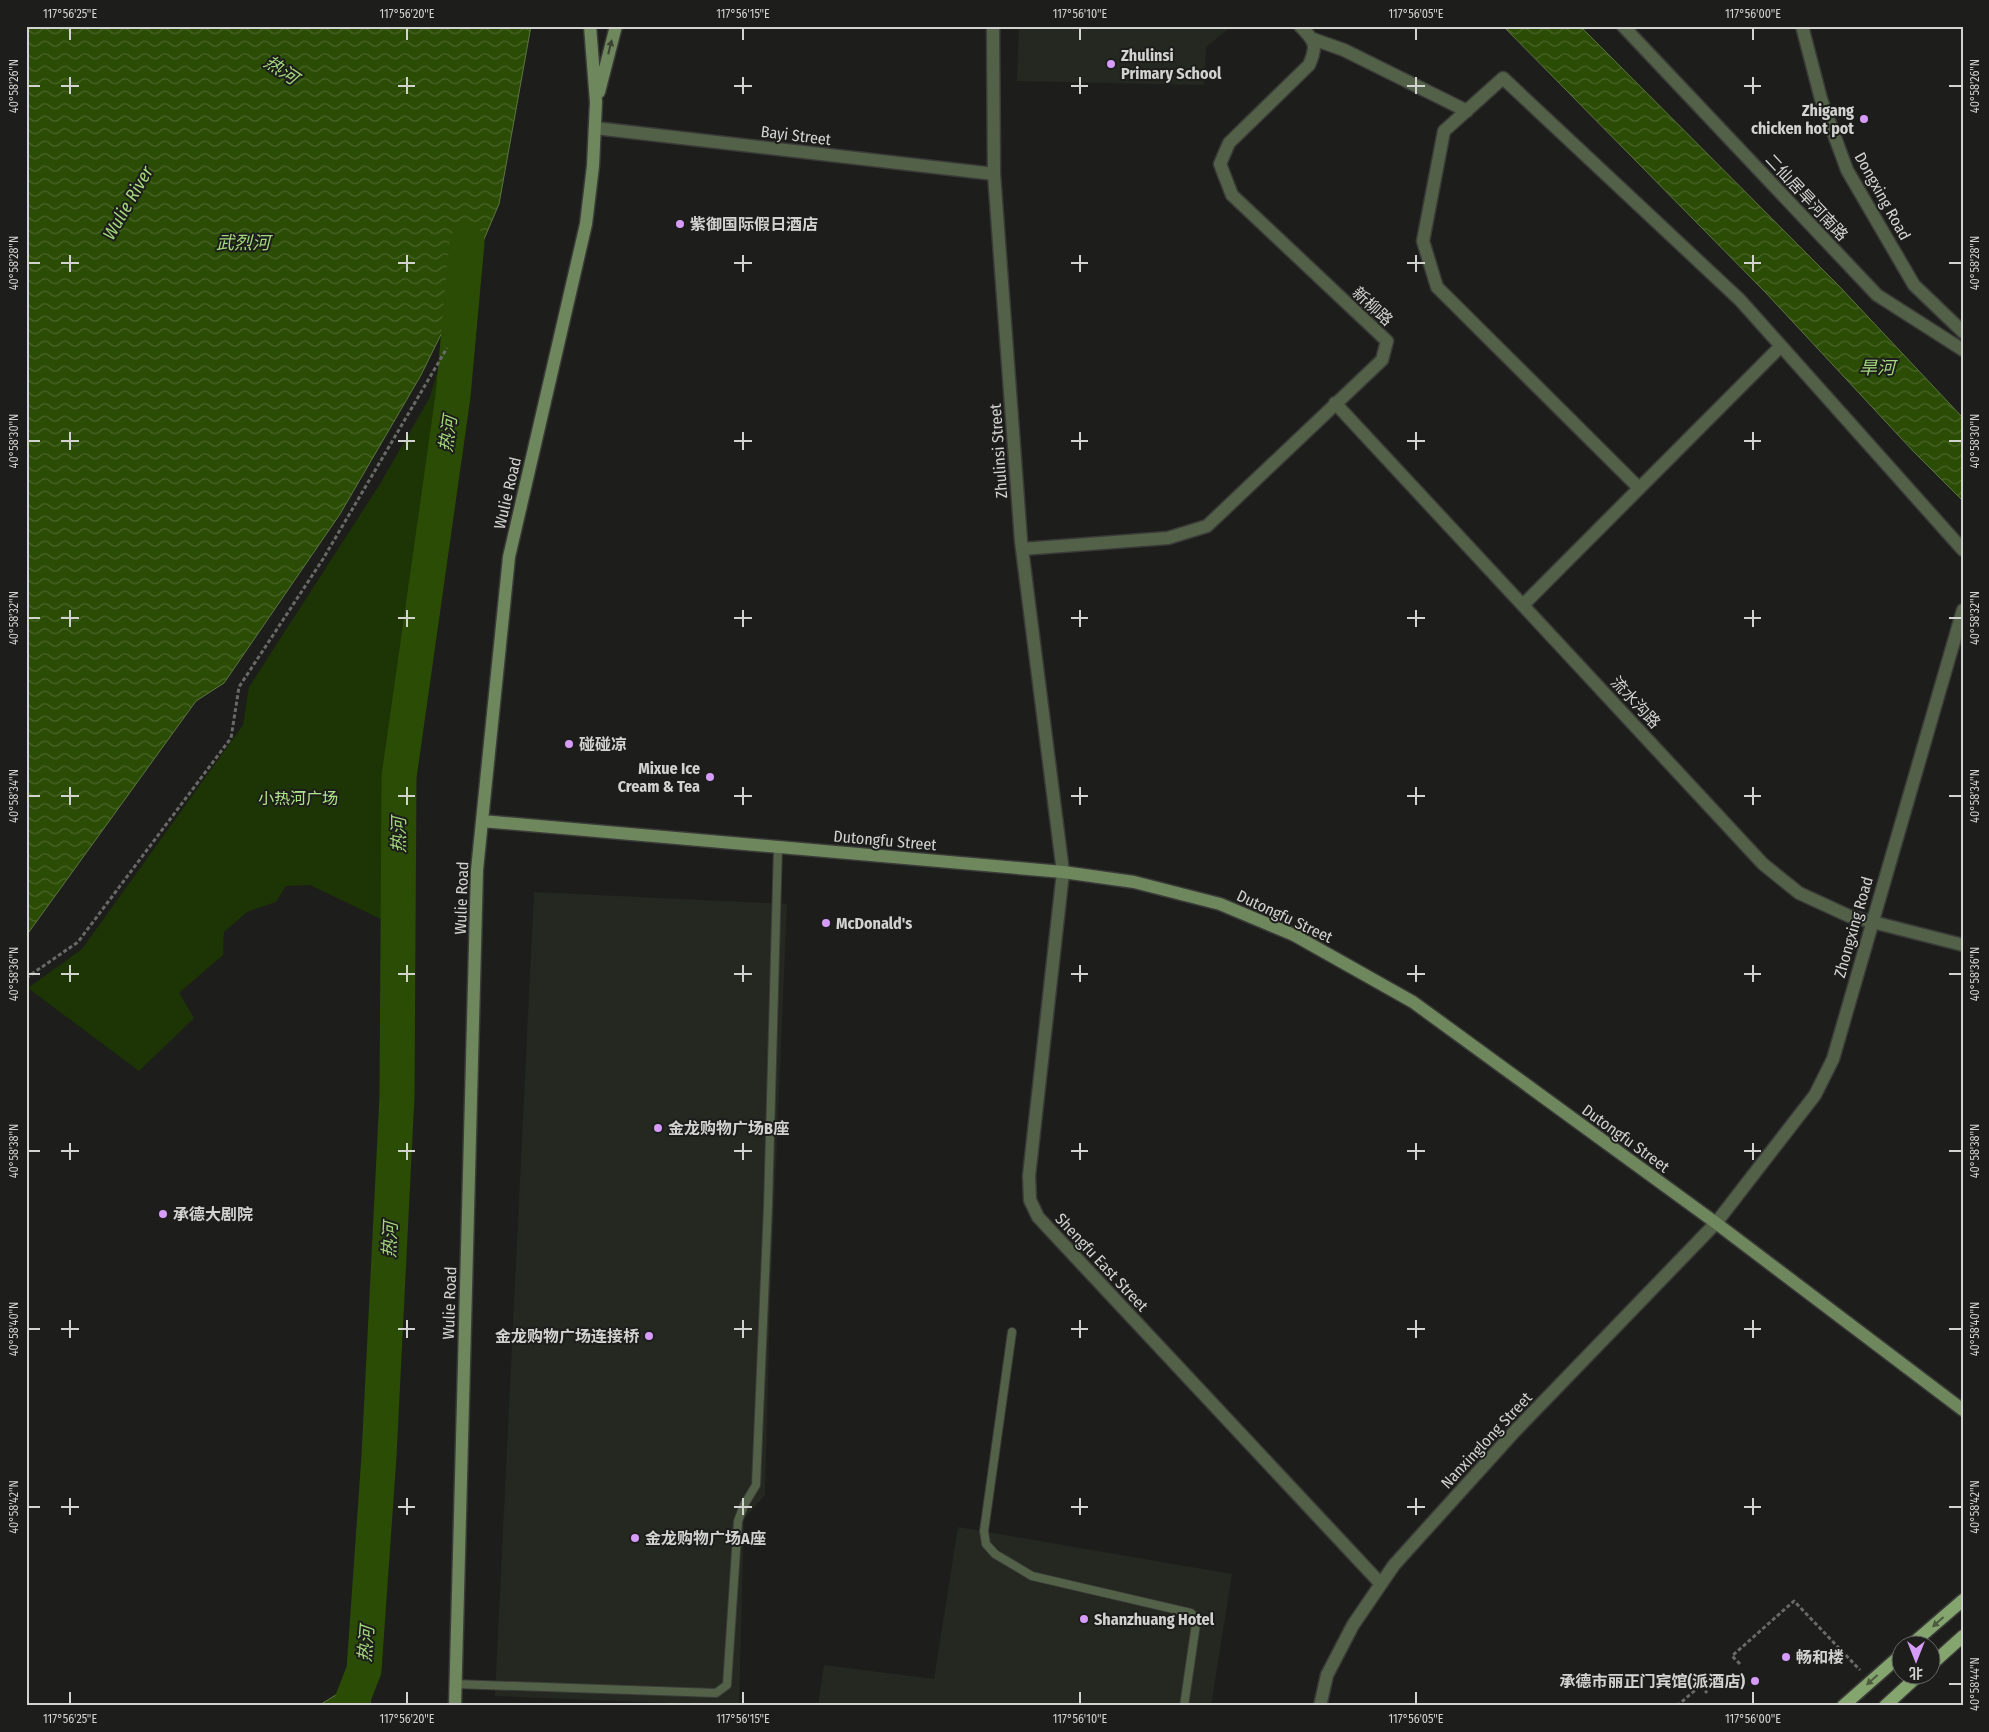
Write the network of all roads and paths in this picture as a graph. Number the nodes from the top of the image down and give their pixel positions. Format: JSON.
{"nodes":[{"id":1,"x":590,"y":26,"type":"edge"},
{"id":2,"x":616,"y":26,"type":"edge"},
{"id":3,"x":993,"y":26,"type":"edge"},
{"id":4,"x":1300,"y":26,"type":"edge"},
{"id":5,"x":1623,"y":26,"type":"edge"},
{"id":6,"x":1802,"y":26,"type":"edge"},
{"id":7,"x":1313,"y":39,"type":"junction"},
{"id":8,"x":596,"y":102,"type":"junction"},
{"id":9,"x":1467,"y":111,"type":"junction"},
{"id":10,"x":595,"y":128,"type":"junction"},
{"id":11,"x":994,"y":174,"type":"junction"},
{"id":12,"x":1963,"y":332,"type":"edge"},
{"id":13,"x":1781,"y":346,"type":"junction"},
{"id":14,"x":447,"y":348,"type":"dead end"},
{"id":15,"x":1963,"y":350,"type":"edge"},
{"id":16,"x":1335,"y":404,"type":"junction"},
{"id":17,"x":1639,"y":488,"type":"junction"},
{"id":18,"x":1022,"y":549,"type":"junction"},
{"id":19,"x":1963,"y":550,"type":"edge"},
{"id":20,"x":1523,"y":605,"type":"junction"},
{"id":21,"x":1963,"y":610,"type":"edge"},
{"id":22,"x":482,"y":821,"type":"junction"},
{"id":23,"x":778,"y":847,"type":"junction"},
{"id":24,"x":1063,"y":872,"type":"junction"},
{"id":25,"x":1872,"y":922,"type":"junction"},
{"id":26,"x":1963,"y":945,"type":"edge"},
{"id":27,"x":26,"y":978,"type":"edge"},
{"id":28,"x":1716,"y":1223,"type":"junction"},
{"id":29,"x":1012,"y":1332,"type":"dead end"},
{"id":30,"x":1963,"y":1410,"type":"edge"},
{"id":31,"x":1381,"y":1584,"type":"junction"},
{"id":32,"x":1963,"y":1600,"type":"edge"},
{"id":33,"x":1924,"y":1634,"type":"edge"},
{"id":34,"x":1963,"y":1636,"type":"edge"},
{"id":35,"x":1942,"y":1655,"type":"edge"},
{"id":36,"x":1892,"y":1663,"type":"edge"},
{"id":37,"x":1740,"y":1664,"type":"dead end"},
{"id":38,"x":1871,"y":1681,"type":"junction"},
{"id":39,"x":455,"y":1684,"type":"junction"},
{"id":40,"x":1909,"y":1684,"type":"edge"},
{"id":41,"x":1707,"y":1693,"type":"dead end"},
{"id":42,"x":455,"y":1706,"type":"edge"},
{"id":43,"x":1184,"y":1706,"type":"edge"},
{"id":44,"x":1320,"y":1706,"type":"edge"},
{"id":45,"x":1677,"y":1706,"type":"edge"},
{"id":46,"x":1843,"y":1706,"type":"edge"},
{"id":47,"x":1885,"y":1706,"type":"edge"}],
"edges":[{"from":1,"to":8,"type":"main road","name":"Wulie Road"},
{"from":8,"to":2,"type":"main road","name":"Wulie Road","one_way":true},
{"from":3,"to":11,"type":"street","name":"Zhulinsi Street"},
{"from":4,"to":7,"type":"street"},
{"from":5,"to":15,"type":"street","name":"二仙居旱河南路"},
{"from":6,"to":12,"type":"street","name":"Dongxing Road"},
{"from":7,"to":9,"type":"street"},
{"from":7,"to":16,"type":"street","name":"新柳路"},
{"from":8,"to":10,"type":"main road","name":"Wulie Road"},
{"from":9,"to":13,"type":"street"},
{"from":9,"to":17,"type":"street"},
{"from":10,"to":11,"type":"street","name":"Bayi Street"},
{"from":10,"to":22,"type":"main road","name":"Wulie Road"},
{"from":11,"to":18,"type":"street","name":"Zhulinsi Street"},
{"from":13,"to":17,"type":"street"},
{"from":13,"to":19,"type":"street"},
{"from":14,"to":27,"type":"path"},
{"from":16,"to":18,"type":"street","name":"新柳路"},
{"from":16,"to":20,"type":"street","name":"流水沟路"},
{"from":17,"to":20,"type":"street"},
{"from":18,"to":24,"type":"street","name":"Zhulinsi Street"},
{"from":20,"to":25,"type":"street","name":"流水沟路"},
{"from":21,"to":25,"type":"street","name":"Zhongxing Road"},
{"from":22,"to":23,"type":"main road","name":"Dutongfu Street"},
{"from":22,"to":39,"type":"main road","name":"Wulie Road"},
{"from":23,"to":24,"type":"main road","name":"Dutongfu Street"},
{"from":23,"to":39,"type":"lane"},
{"from":24,"to":28,"type":"main road","name":"Dutongfu Street"},
{"from":24,"to":31,"type":"street","name":"Shengfu East Street"},
{"from":25,"to":26,"type":"street","name":"流水沟路"},
{"from":25,"to":28,"type":"street","name":"Zhongxing Road"},
{"from":28,"to":30,"type":"main road","name":"Dutongfu Street"},
{"from":28,"to":31,"type":"street","name":"Nanxinglong Street"},
{"from":29,"to":43,"type":"lane"},
{"from":31,"to":44,"type":"street","name":"Nanxinglong Street"},
{"from":32,"to":33,"type":"main road","one_way":true},
{"from":34,"to":35,"type":"main road"},
{"from":36,"to":38,"type":"main road","one_way":true},
{"from":37,"to":38,"type":"path"},
{"from":38,"to":46,"type":"main road"},
{"from":39,"to":42,"type":"main road","name":"Wulie Road"},
{"from":40,"to":47,"type":"main road"},
{"from":41,"to":45,"type":"path"}]}
